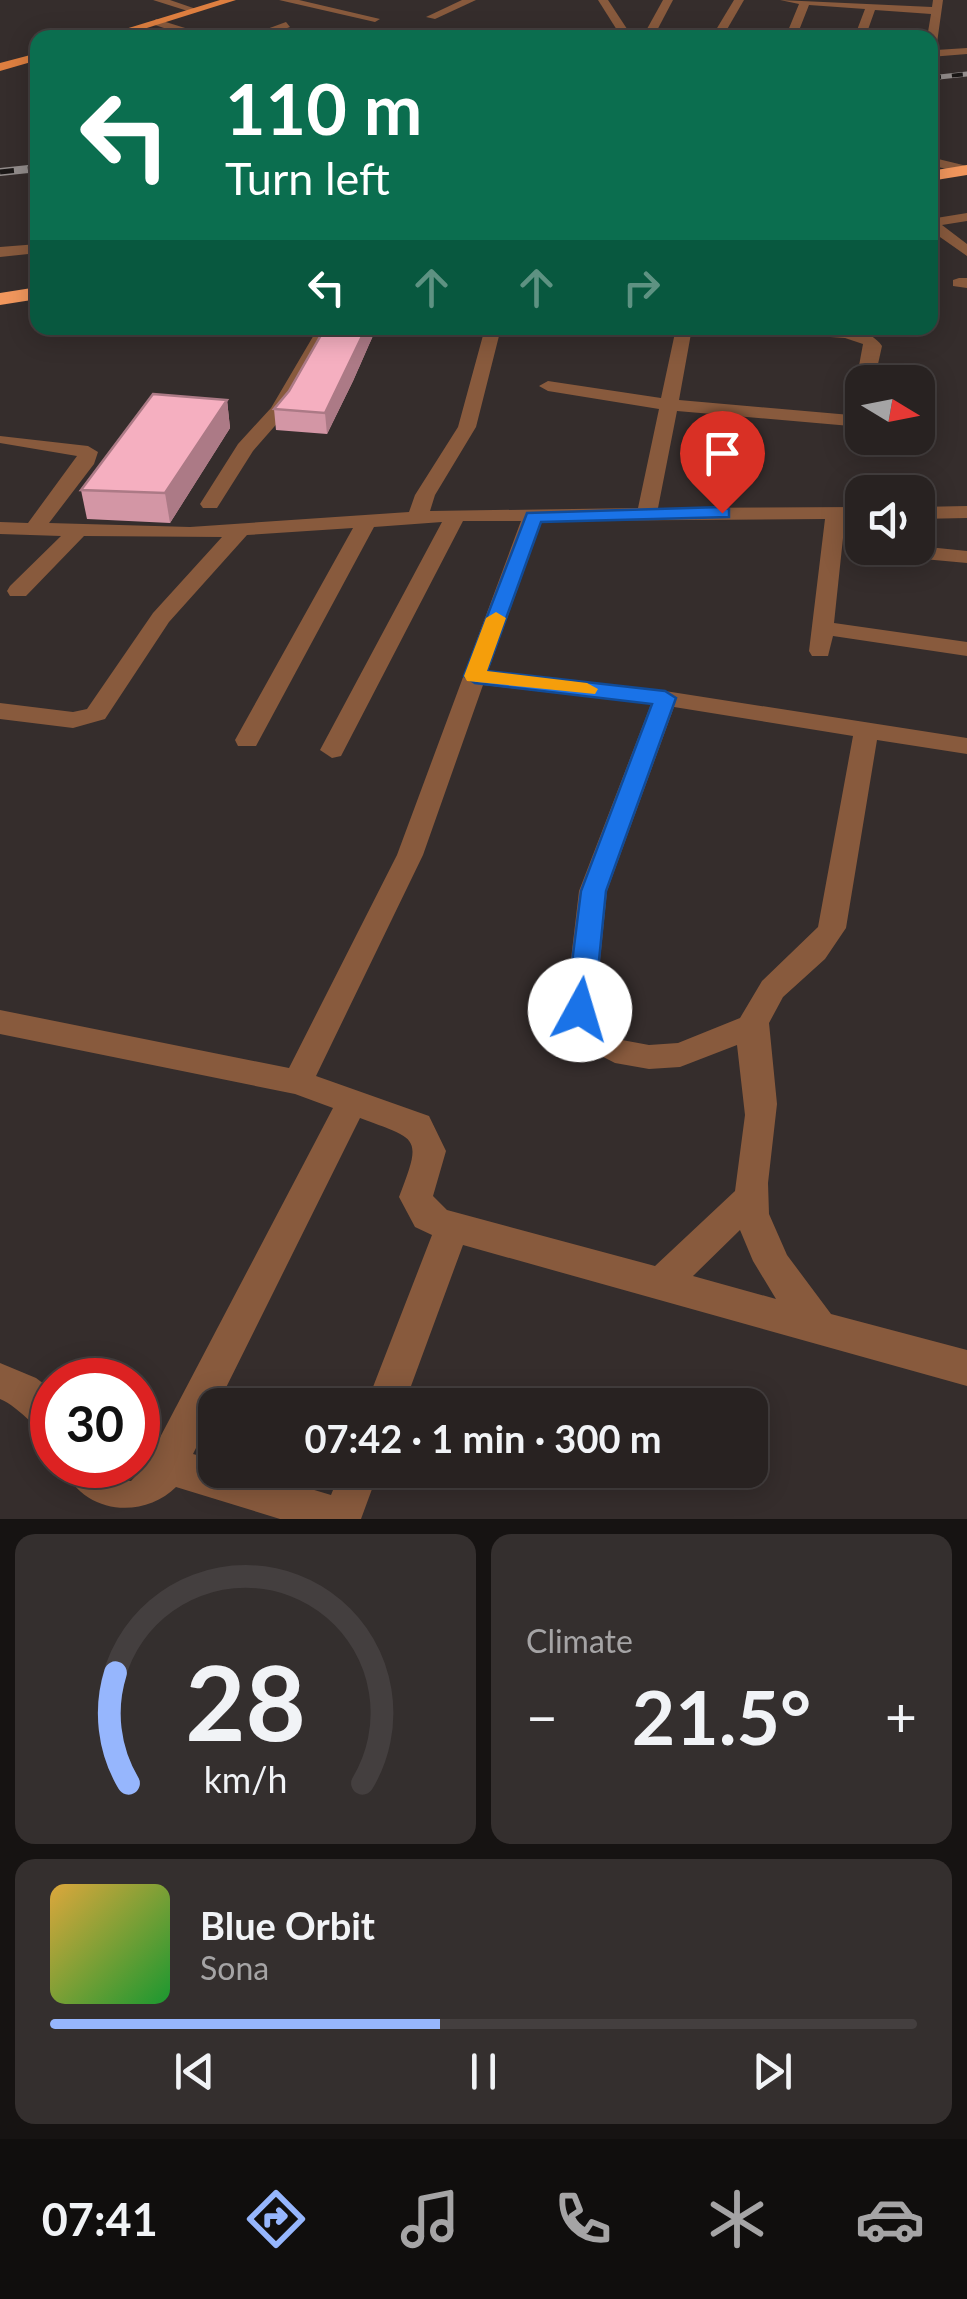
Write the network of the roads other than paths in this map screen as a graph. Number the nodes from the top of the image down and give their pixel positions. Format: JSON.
{"nodes":[{"id":1,"x":158,"y":0,"type":"edge"},
{"id":2,"x":230,"y":0,"type":"edge"},
{"id":3,"x":284,"y":0,"type":"edge"},
{"id":4,"x":471,"y":0,"type":"edge"},
{"id":5,"x":603,"y":0,"type":"edge"},
{"id":6,"x":668,"y":0,"type":"edge"},
{"id":7,"x":739,"y":0,"type":"edge"},
{"id":8,"x":785,"y":0,"type":"edge"},
{"id":9,"x":806,"y":1,"type":"edge"},
{"id":10,"x":439,"y":3,"type":"dead end"},
{"id":11,"x":456,"y":6,"type":"junction"},
{"id":12,"x":870,"y":6,"type":"junction"},
{"id":13,"x":938,"y":6,"type":"edge"},
{"id":14,"x":194,"y":10,"type":"junction"},
{"id":15,"x":430,"y":17,"type":"dead end"},
{"id":16,"x":375,"y":19,"type":"dead end"},
{"id":17,"x":156,"y":22,"type":"junction"},
{"id":18,"x":286,"y":25,"type":"dead end"},
{"id":19,"x":129,"y":30,"type":"edge"},
{"id":20,"x":182,"y":30,"type":"edge"},
{"id":21,"x":271,"y":30,"type":"edge"},
{"id":22,"x":623,"y":30,"type":"edge"},
{"id":23,"x":651,"y":30,"type":"edge"},
{"id":24,"x":721,"y":30,"type":"edge"},
{"id":25,"x":793,"y":30,"type":"edge"},
{"id":26,"x":862,"y":30,"type":"edge"},
{"id":27,"x":967,"y":51,"type":"edge"},
{"id":28,"x":938,"y":53,"type":"edge"},
{"id":29,"x":30,"y":58,"type":"edge"},
{"id":30,"x":0,"y":67,"type":"edge"},
{"id":31,"x":938,"y":163,"type":"edge"},
{"id":32,"x":967,"y":170,"type":"edge"},
{"id":33,"x":938,"y":175,"type":"edge"},
{"id":34,"x":967,"y":217,"type":"edge"},
{"id":35,"x":938,"y":222,"type":"edge"},
{"id":36,"x":938,"y":228,"type":"edge"},
{"id":37,"x":965,"y":247,"type":"edge"},
{"id":38,"x":30,"y":249,"type":"edge"},
{"id":39,"x":0,"y":252,"type":"edge"},
{"id":40,"x":30,"y":294,"type":"edge"},
{"id":41,"x":0,"y":299,"type":"edge"},
{"id":42,"x":322,"y":335,"type":"edge"},
{"id":43,"x":491,"y":335,"type":"edge"},
{"id":44,"x":683,"y":335,"type":"edge"},
{"id":45,"x":853,"y":335,"type":"edge"},
{"id":46,"x":869,"y":365,"type":"edge"},
{"id":47,"x":548,"y":386,"type":"dead end"},
{"id":48,"x":670,"y":405,"type":"junction"},
{"id":49,"x":845,"y":420,"type":"edge"},
{"id":50,"x":7,"y":439,"type":"dead end"},
{"id":51,"x":210,"y":504,"type":"dead end"},
{"id":52,"x":935,"y":512,"type":"edge"},
{"id":53,"x":967,"y":512,"type":"edge"},
{"id":54,"x":647,"y":513,"type":"junction"},
{"id":55,"x":836,"y":513,"type":"junction"},
{"id":56,"x":845,"y":513,"type":"edge"},
{"id":57,"x":456,"y":514,"type":"junction"},
{"id":58,"x":534,"y":516,"type":"junction"},
{"id":59,"x":418,"y":517,"type":"junction"},
{"id":60,"x":368,"y":520,"type":"junction"},
{"id":61,"x":0,"y":528,"type":"edge"},
{"id":62,"x":34,"y":529,"type":"junction"},
{"id":63,"x":77,"y":532,"type":"junction"},
{"id":64,"x":238,"y":532,"type":"junction"},
{"id":65,"x":832,"y":544,"type":"junction"},
{"id":66,"x":845,"y":545,"type":"edge"},
{"id":67,"x":935,"y":554,"type":"edge"},
{"id":68,"x":967,"y":557,"type":"edge"},
{"id":69,"x":18,"y":592,"type":"dead end"},
{"id":70,"x":967,"y":650,"type":"edge"},
{"id":71,"x":475,"y":676,"type":"junction"},
{"id":72,"x":665,"y":698,"type":"junction"},
{"id":73,"x":0,"y":711,"type":"edge"},
{"id":74,"x":866,"y":730,"type":"junction"},
{"id":75,"x":247,"y":740,"type":"dead end"},
{"id":76,"x":967,"y":746,"type":"edge"},
{"id":77,"x":332,"y":750,"type":"dead end"},
{"id":78,"x":0,"y":1022,"type":"edge"},
{"id":79,"x":752,"y":1026,"type":"junction"},
{"id":80,"x":297,"y":1082,"type":"junction"},
{"id":81,"x":352,"y":1102,"type":"junction"},
{"id":82,"x":751,"y":1197,"type":"junction"},
{"id":83,"x":452,"y":1227,"type":"junction"},
{"id":84,"x":660,"y":1286,"type":"junction"},
{"id":85,"x":820,"y":1328,"type":"junction"},
{"id":86,"x":967,"y":1368,"type":"edge"},
{"id":87,"x":0,"y":1380,"type":"edge"},
{"id":88,"x":391,"y":1388,"type":"edge"},
{"id":89,"x":30,"y":1394,"type":"edge"},
{"id":90,"x":166,"y":1464,"type":"junction"},
{"id":91,"x":160,"y":1473,"type":"edge"},
{"id":92,"x":198,"y":1474,"type":"edge"},
{"id":93,"x":98,"y":1488,"type":"edge"},
{"id":94,"x":150,"y":1488,"type":"edge"},
{"id":95,"x":244,"y":1488,"type":"edge"},
{"id":96,"x":353,"y":1488,"type":"edge"}],
"edges":[{"from":1,"to":14,"type":"street"},
{"from":2,"to":14,"type":"main road"},
{"from":3,"to":16,"type":"street"},
{"from":4,"to":11,"type":"street"},
{"from":5,"to":22,"type":"street"},
{"from":6,"to":23,"type":"street"},
{"from":7,"to":24,"type":"street"},
{"from":8,"to":9,"type":"street"},
{"from":9,"to":12,"type":"street"},
{"from":9,"to":25,"type":"street"},
{"from":10,"to":11,"type":"street"},
{"from":11,"to":15,"type":"street"},
{"from":12,"to":13,"type":"street"},
{"from":12,"to":26,"type":"street"},
{"from":14,"to":17,"type":"main road"},
{"from":17,"to":19,"type":"main road"},
{"from":17,"to":20,"type":"street"},
{"from":18,"to":21,"type":"street"},
{"from":27,"to":28,"type":"street"},
{"from":29,"to":30,"type":"main road"},
{"from":31,"to":32,"type":"street"},
{"from":32,"to":33,"type":"highway"},
{"from":34,"to":35,"type":"street"},
{"from":36,"to":37,"type":"street"},
{"from":38,"to":39,"type":"street"},
{"from":40,"to":41,"type":"highway"},
{"from":42,"to":51,"type":"street"},
{"from":43,"to":59,"type":"street"},
{"from":44,"to":48,"type":"street"},
{"from":45,"to":46,"type":"street"},
{"from":47,"to":48,"type":"street"},
{"from":48,"to":49,"type":"street"},
{"from":48,"to":54,"type":"street"},
{"from":50,"to":62,"type":"street"},
{"from":52,"to":53,"type":"street"},
{"from":54,"to":55,"type":"street"},
{"from":54,"to":58,"type":"street"},
{"from":55,"to":56,"type":"street"},
{"from":55,"to":65,"type":"street"},
{"from":57,"to":58,"type":"street"},
{"from":57,"to":59,"type":"street"},
{"from":57,"to":77,"type":"street"},
{"from":58,"to":71,"type":"street"},
{"from":59,"to":60,"type":"street"},
{"from":60,"to":64,"type":"street"},
{"from":60,"to":75,"type":"street"},
{"from":61,"to":62,"type":"street"},
{"from":62,"to":63,"type":"street"},
{"from":63,"to":64,"type":"street"},
{"from":63,"to":69,"type":"street"},
{"from":64,"to":73,"type":"street"},
{"from":65,"to":66,"type":"street"},
{"from":65,"to":70,"type":"street"},
{"from":67,"to":68,"type":"street"},
{"from":71,"to":72,"type":"street"},
{"from":71,"to":80,"type":"street"},
{"from":72,"to":74,"type":"street"},
{"from":72,"to":79,"type":"street"},
{"from":74,"to":76,"type":"street"},
{"from":74,"to":79,"type":"street"},
{"from":78,"to":80,"type":"street"},
{"from":79,"to":82,"type":"street"},
{"from":80,"to":81,"type":"street"},
{"from":81,"to":83,"type":"street"},
{"from":81,"to":90,"type":"street"},
{"from":82,"to":84,"type":"street"},
{"from":82,"to":85,"type":"street"},
{"from":83,"to":84,"type":"street"},
{"from":83,"to":88,"type":"street"},
{"from":84,"to":85,"type":"street"},
{"from":85,"to":86,"type":"street"},
{"from":87,"to":89,"type":"street"},
{"from":90,"to":91,"type":"street"},
{"from":90,"to":92,"type":"street"},
{"from":93,"to":94,"type":"street"},
{"from":95,"to":96,"type":"street"}]}
